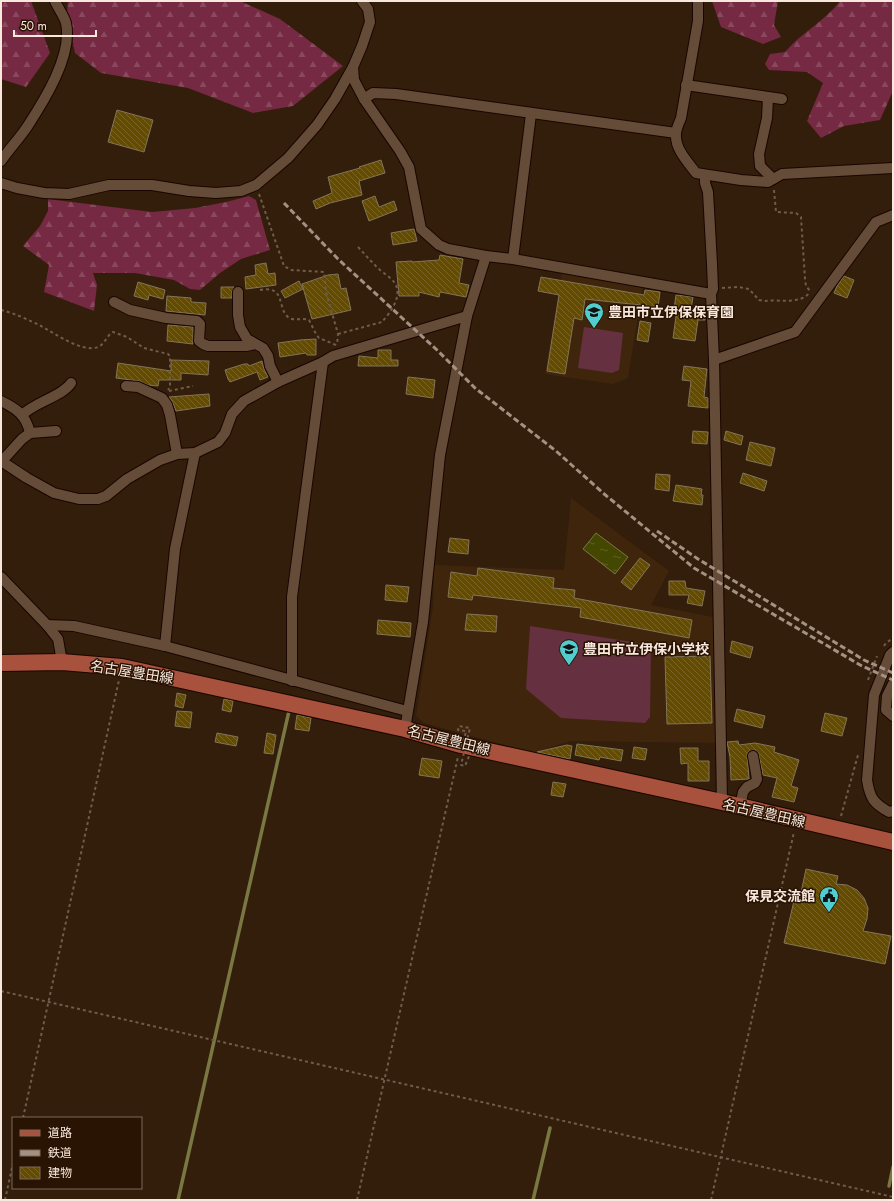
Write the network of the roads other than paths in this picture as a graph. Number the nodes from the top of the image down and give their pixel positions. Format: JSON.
{"nodes":[{"id":1,"x":55,"y":1,"type":"edge"},
{"id":2,"x":362,"y":1,"type":"edge"},
{"id":3,"x":698,"y":1,"type":"edge"},
{"id":4,"x":353,"y":67,"type":"junction"},
{"id":5,"x":686,"y":85,"type":"junction"},
{"id":6,"x":768,"y":97,"type":"junction"},
{"id":7,"x":364,"y":99,"type":"junction"},
{"id":8,"x":782,"y":99,"type":"dead end"},
{"id":9,"x":531,"y":114,"type":"junction"},
{"id":10,"x":676,"y":133,"type":"junction"},
{"id":11,"x":1,"y":161,"type":"edge"},
{"id":12,"x":893,"y":168,"type":"edge"},
{"id":13,"x":705,"y":175,"type":"junction"},
{"id":14,"x":773,"y":180,"type":"junction"},
{"id":15,"x":1,"y":183,"type":"edge"},
{"id":16,"x":893,"y":214,"type":"edge"},
{"id":17,"x":486,"y":256,"type":"junction"},
{"id":18,"x":513,"y":259,"type":"junction"},
{"id":19,"x":238,"y":292,"type":"dead end"},
{"id":20,"x":712,"y":292,"type":"junction"},
{"id":21,"x":114,"y":302,"type":"dead end"},
{"id":22,"x":467,"y":316,"type":"junction"},
{"id":23,"x":255,"y":344,"type":"junction"},
{"id":24,"x":714,"y":360,"type":"junction"},
{"id":25,"x":323,"y":362,"type":"junction"},
{"id":26,"x":278,"y":382,"type":"junction"},
{"id":27,"x":71,"y":383,"type":"dead end"},
{"id":28,"x":126,"y":386,"type":"dead end"},
{"id":29,"x":1,"y":401,"type":"edge"},
{"id":30,"x":22,"y":415,"type":"junction"},
{"id":31,"x":56,"y":431,"type":"dead end"},
{"id":32,"x":30,"y":433,"type":"junction"},
{"id":33,"x":176,"y":454,"type":"junction"},
{"id":34,"x":194,"y":454,"type":"junction"},
{"id":35,"x":1,"y":461,"type":"edge"},
{"id":36,"x":1,"y":577,"type":"edge"},
{"id":37,"x":47,"y":625,"type":"junction"},
{"id":38,"x":165,"y":646,"type":"junction"},
{"id":39,"x":893,"y":652,"type":"edge"},
{"id":40,"x":62,"y":662,"type":"junction"},
{"id":41,"x":1,"y":663,"type":"edge"},
{"id":42,"x":292,"y":681,"type":"junction"},
{"id":43,"x":893,"y":684,"type":"edge"},
{"id":44,"x":407,"y":711,"type":"junction"},
{"id":45,"x":893,"y":716,"type":"edge"},
{"id":46,"x":405,"y":729,"type":"junction"},
{"id":47,"x":753,"y":756,"type":"dead end"},
{"id":48,"x":722,"y":802,"type":"junction"},
{"id":49,"x":740,"y":807,"type":"junction"},
{"id":50,"x":893,"y":811,"type":"edge"},
{"id":51,"x":893,"y":842,"type":"edge"}],
"edges":[{"from":1,"to":11,"type":"street"},
{"from":2,"to":4,"type":"street"},
{"from":3,"to":5,"type":"street"},
{"from":4,"to":7,"type":"street"},
{"from":4,"to":15,"type":"street"},
{"from":5,"to":6,"type":"street"},
{"from":5,"to":10,"type":"street"},
{"from":6,"to":8,"type":"street"},
{"from":6,"to":14,"type":"street"},
{"from":7,"to":9,"type":"street"},
{"from":7,"to":17,"type":"street"},
{"from":9,"to":10,"type":"street"},
{"from":9,"to":18,"type":"street"},
{"from":10,"to":13,"type":"street"},
{"from":12,"to":14,"type":"street"},
{"from":13,"to":14,"type":"street"},
{"from":13,"to":20,"type":"street"},
{"from":16,"to":24,"type":"street"},
{"from":17,"to":18,"type":"street"},
{"from":17,"to":22,"type":"street"},
{"from":18,"to":20,"type":"street"},
{"from":19,"to":23,"type":"street"},
{"from":20,"to":24,"type":"street"},
{"from":21,"to":23,"type":"street"},
{"from":22,"to":25,"type":"street"},
{"from":22,"to":44,"type":"street"},
{"from":23,"to":26,"type":"street"},
{"from":24,"to":48,"type":"street"},
{"from":25,"to":26,"type":"street"},
{"from":25,"to":42,"type":"street"},
{"from":26,"to":34,"type":"street"},
{"from":27,"to":30,"type":"street"},
{"from":28,"to":33,"type":"street"},
{"from":29,"to":30,"type":"street"},
{"from":30,"to":32,"type":"street"},
{"from":31,"to":32,"type":"street"},
{"from":32,"to":35,"type":"street"},
{"from":33,"to":34,"type":"street"},
{"from":33,"to":35,"type":"street"},
{"from":34,"to":38,"type":"street"},
{"from":36,"to":37,"type":"street"},
{"from":37,"to":38,"type":"street"},
{"from":37,"to":40,"type":"street"},
{"from":38,"to":42,"type":"street"},
{"from":39,"to":50,"type":"street"},
{"from":40,"to":41,"type":"main road","name":"名古屋豊田線"},
{"from":40,"to":46,"type":"main road","name":"名古屋豊田線"},
{"from":42,"to":44,"type":"street"},
{"from":43,"to":45,"type":"street"},
{"from":44,"to":46,"type":"street"},
{"from":46,"to":48,"type":"main road","name":"名古屋豊田線"},
{"from":47,"to":49,"type":"street"},
{"from":48,"to":49,"type":"main road","name":"名古屋豊田線"},
{"from":49,"to":51,"type":"main road","name":"名古屋豊田線"}]}
